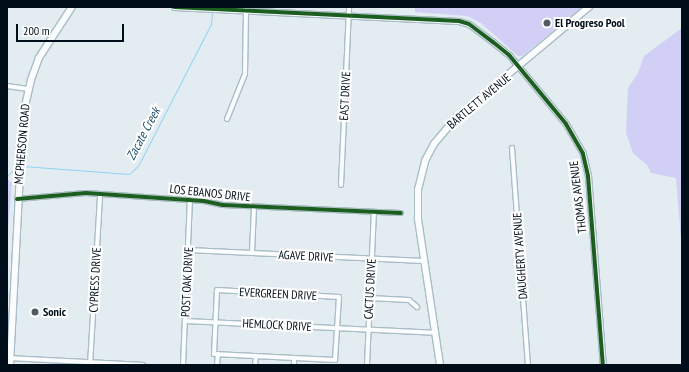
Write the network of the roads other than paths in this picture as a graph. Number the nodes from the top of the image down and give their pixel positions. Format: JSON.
{"nodes":[{"id":1,"x":72,"y":7,"type":"edge"},
{"id":2,"x":174,"y":7,"type":"edge"},
{"id":3,"x":349,"y":7,"type":"edge"},
{"id":4,"x":589,"y":7,"type":"edge"},
{"id":5,"x":246,"y":10,"type":"junction"},
{"id":6,"x":348,"y":15,"type":"junction"},
{"id":7,"x":518,"y":67,"type":"junction"},
{"id":8,"x":7,"y":86,"type":"edge"},
{"id":9,"x":28,"y":89,"type":"junction"},
{"id":10,"x":228,"y":119,"type":"dead end"},
{"id":11,"x":512,"y":148,"type":"dead end"},
{"id":12,"x":341,"y":185,"type":"dead end"},
{"id":13,"x":100,"y":195,"type":"junction"},
{"id":14,"x":17,"y":199,"type":"junction"},
{"id":15,"x":190,"y":200,"type":"junction"},
{"id":16,"x":254,"y":207,"type":"junction"},
{"id":17,"x":374,"y":213,"type":"junction"},
{"id":18,"x":401,"y":213,"type":"dead end"},
{"id":19,"x":188,"y":250,"type":"junction"},
{"id":20,"x":252,"y":253,"type":"junction"},
{"id":21,"x":372,"y":259,"type":"junction"},
{"id":22,"x":424,"y":261,"type":"junction"},
{"id":23,"x":369,"y":298,"type":"junction"},
{"id":24,"x":417,"y":307,"type":"dead end"},
{"id":25,"x":9,"y":319,"type":"edge"},
{"id":26,"x":185,"y":321,"type":"junction"},
{"id":27,"x":216,"y":322,"type":"junction"},
{"id":28,"x":337,"y":328,"type":"junction"},
{"id":29,"x":368,"y":330,"type":"junction"},
{"id":30,"x":435,"y":333,"type":"junction"},
{"id":31,"x":216,"y":354,"type":"junction"},
{"id":32,"x":256,"y":356,"type":"junction"},
{"id":33,"x":10,"y":358,"type":"junction"},
{"id":34,"x":294,"y":358,"type":"junction"},
{"id":35,"x":334,"y":360,"type":"junction"},
{"id":36,"x":90,"y":364,"type":"edge"},
{"id":37,"x":10,"y":365,"type":"edge"},
{"id":38,"x":143,"y":365,"type":"edge"},
{"id":39,"x":183,"y":365,"type":"edge"},
{"id":40,"x":217,"y":365,"type":"edge"},
{"id":41,"x":255,"y":365,"type":"edge"},
{"id":42,"x":294,"y":365,"type":"edge"},
{"id":43,"x":332,"y":365,"type":"edge"},
{"id":44,"x":367,"y":365,"type":"edge"},
{"id":45,"x":440,"y":365,"type":"edge"},
{"id":46,"x":528,"y":365,"type":"edge"},
{"id":47,"x":603,"y":365,"type":"edge"}],
"edges":[{"from":1,"to":9,"type":"main road","name":"MCPHERSON ROAD"},
{"from":2,"to":5,"type":"street","name":"THOMAS AVENUE"},
{"from":3,"to":6,"type":"street","name":"EAST DRIVE"},
{"from":4,"to":7,"type":"main road","name":"BARTLETT AVENUE"},
{"from":5,"to":6,"type":"street","name":"THOMAS AVENUE"},
{"from":5,"to":10,"type":"street"},
{"from":6,"to":7,"type":"street","name":"THOMAS AVENUE"},
{"from":6,"to":12,"type":"street","name":"EAST DRIVE"},
{"from":7,"to":22,"type":"main road","name":"BARTLETT AVENUE"},
{"from":7,"to":47,"type":"street","name":"THOMAS AVENUE"},
{"from":8,"to":9,"type":"street"},
{"from":9,"to":14,"type":"main road","name":"MCPHERSON ROAD"},
{"from":11,"to":46,"type":"street","name":"DAUGHERTY AVENUE"},
{"from":13,"to":14,"type":"street","name":"LOS EBANOS DRIVE"},
{"from":13,"to":15,"type":"street","name":"LOS EBANOS DRIVE"},
{"from":13,"to":36,"type":"street","name":"CYPRESS DRIVE"},
{"from":14,"to":25,"type":"main road","name":"MCPHERSON ROAD"},
{"from":15,"to":16,"type":"street","name":"LOS EBANOS DRIVE"},
{"from":15,"to":19,"type":"street","name":"POST OAK DRIVE"},
{"from":16,"to":17,"type":"street","name":"LOS EBANOS DRIVE"},
{"from":16,"to":20,"type":"street"},
{"from":17,"to":18,"type":"street","name":"LOS EBANOS DRIVE"},
{"from":17,"to":21,"type":"street","name":"CACTUS DRIVE"},
{"from":19,"to":20,"type":"street","name":"AGAVE DRIVE"},
{"from":19,"to":26,"type":"street","name":"POST OAK DRIVE"},
{"from":20,"to":21,"type":"street","name":"AGAVE DRIVE"},
{"from":21,"to":22,"type":"street","name":"AGAVE DRIVE"},
{"from":21,"to":23,"type":"street","name":"CACTUS DRIVE"},
{"from":22,"to":30,"type":"main road","name":"BARTLETT AVENUE"},
{"from":23,"to":24,"type":"street"},
{"from":23,"to":29,"type":"street","name":"CACTUS DRIVE"},
{"from":25,"to":33,"type":"main road","name":"MCPHERSON ROAD"},
{"from":26,"to":27,"type":"street","name":"HEMLOCK DRIVE"},
{"from":26,"to":39,"type":"street","name":"POST OAK DRIVE"},
{"from":27,"to":28,"type":"street","name":"HEMLOCK DRIVE"},
{"from":27,"to":28,"type":"street","name":"EVERGREEN DRIVE"},
{"from":27,"to":31,"type":"street"},
{"from":28,"to":29,"type":"street","name":"HEMLOCK DRIVE"},
{"from":28,"to":35,"type":"street"},
{"from":29,"to":30,"type":"street","name":"HEMLOCK DRIVE"},
{"from":29,"to":44,"type":"street","name":"CACTUS DRIVE"},
{"from":30,"to":45,"type":"main road","name":"BARTLETT AVENUE"},
{"from":31,"to":32,"type":"street"},
{"from":31,"to":40,"type":"street"},
{"from":32,"to":34,"type":"street"},
{"from":32,"to":41,"type":"street"},
{"from":33,"to":36,"type":"street"},
{"from":33,"to":37,"type":"main road","name":"MCPHERSON ROAD"},
{"from":34,"to":35,"type":"street"},
{"from":34,"to":42,"type":"street"},
{"from":35,"to":43,"type":"street"},
{"from":36,"to":38,"type":"street"}]}
